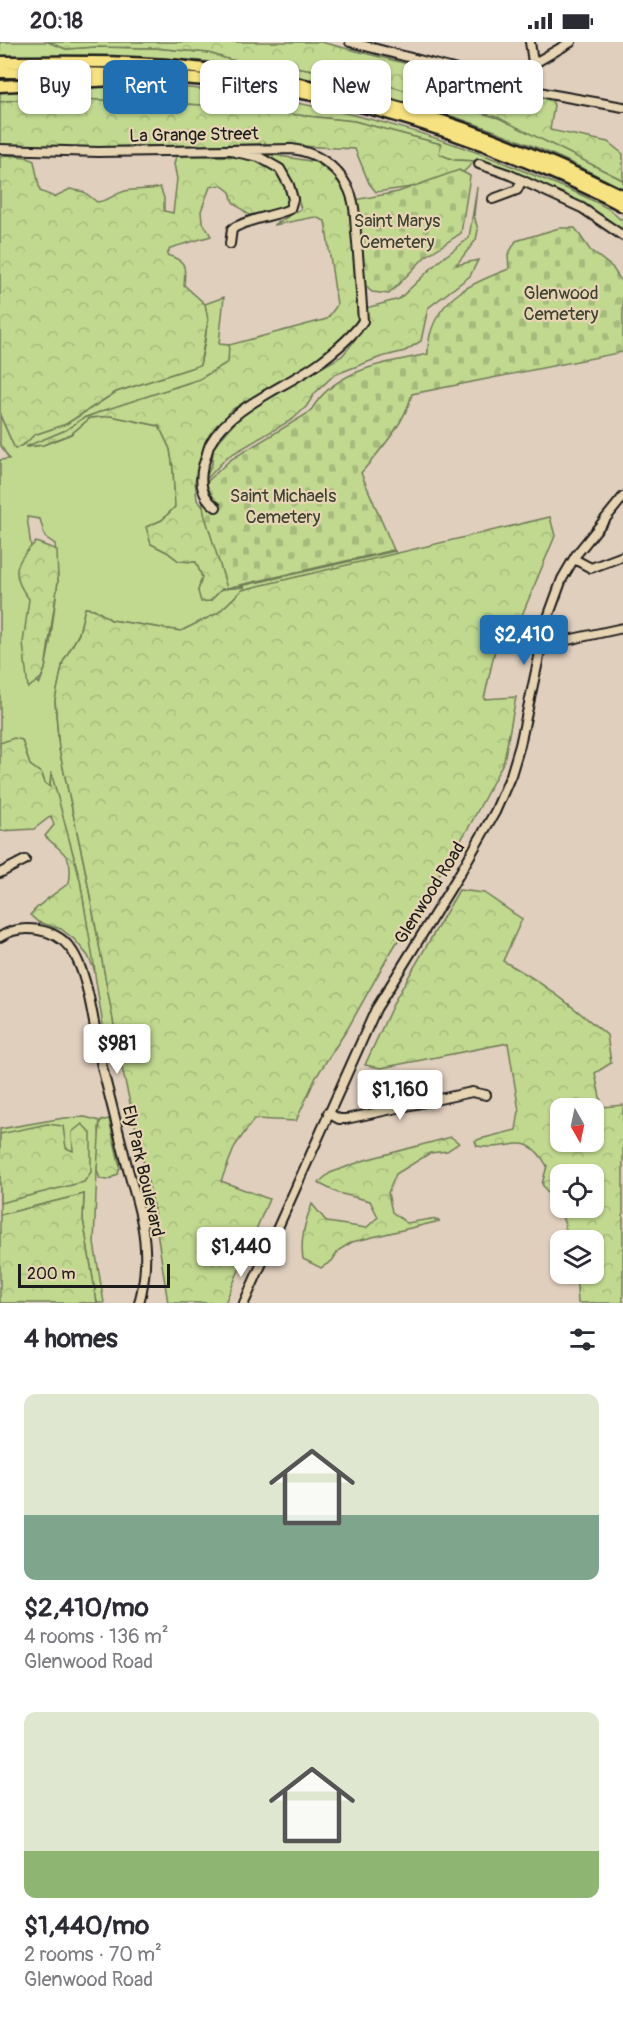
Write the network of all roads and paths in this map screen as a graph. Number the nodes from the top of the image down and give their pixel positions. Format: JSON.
{"nodes":[{"id":1,"x":350,"y":42,"type":"edge"},
{"id":2,"x":530,"y":42,"type":"edge"},
{"id":3,"x":571,"y":42,"type":"edge"},
{"id":4,"x":420,"y":60,"type":"edge"},
{"id":5,"x":532,"y":60,"type":"edge"},
{"id":6,"x":540,"y":60,"type":"edge"},
{"id":7,"x":0,"y":62,"type":"edge"},
{"id":8,"x":0,"y":72,"type":"edge"},
{"id":9,"x":103,"y":74,"type":"edge"},
{"id":10,"x":188,"y":79,"type":"edge"},
{"id":11,"x":103,"y":80,"type":"edge"},
{"id":12,"x":0,"y":86,"type":"edge"},
{"id":13,"x":543,"y":91,"type":"edge"},
{"id":14,"x":623,"y":107,"type":"edge"},
{"id":15,"x":0,"y":149,"type":"edge"},
{"id":16,"x":219,"y":149,"type":"junction"},
{"id":17,"x":479,"y":164,"type":"dead end"},
{"id":18,"x":522,"y":180,"type":"junction"},
{"id":19,"x":623,"y":196,"type":"edge"},
{"id":20,"x":493,"y":199,"type":"dead end"},
{"id":21,"x":623,"y":206,"type":"edge"},
{"id":22,"x":623,"y":236,"type":"edge"},
{"id":23,"x":230,"y":244,"type":"dead end"},
{"id":24,"x":623,"y":497,"type":"edge"},
{"id":25,"x":216,"y":507,"type":"dead end"},
{"id":26,"x":623,"y":556,"type":"edge"},
{"id":27,"x":574,"y":559,"type":"junction"},
{"id":28,"x":623,"y":628,"type":"edge"},
{"id":29,"x":542,"y":643,"type":"junction"},
{"id":30,"x":25,"y":860,"type":"dead end"},
{"id":31,"x":0,"y":873,"type":"edge"},
{"id":32,"x":0,"y":937,"type":"edge"},
{"id":33,"x":486,"y":1095,"type":"dead end"},
{"id":34,"x":328,"y":1113,"type":"junction"},
{"id":35,"x":140,"y":1303,"type":"edge"},
{"id":36,"x":244,"y":1303,"type":"edge"}],
"edges":[{"from":1,"to":4,"type":"street"},
{"from":2,"to":5,"type":"street"},
{"from":3,"to":6,"type":"street"},
{"from":7,"to":19,"type":"highway"},
{"from":8,"to":9,"type":"highway"},
{"from":10,"to":21,"type":"highway"},
{"from":11,"to":12,"type":"highway"},
{"from":13,"to":14,"type":"street"},
{"from":15,"to":16,"type":"street","name":"La Grange Street"},
{"from":16,"to":23,"type":"street"},
{"from":16,"to":25,"type":"street","name":"La Grange Street"},
{"from":17,"to":18,"type":"street"},
{"from":18,"to":20,"type":"street"},
{"from":18,"to":22,"type":"street"},
{"from":24,"to":27,"type":"street","name":"Glenwood Road"},
{"from":26,"to":27,"type":"street"},
{"from":27,"to":29,"type":"street","name":"Glenwood Road"},
{"from":28,"to":29,"type":"street"},
{"from":29,"to":34,"type":"street","name":"Glenwood Road"},
{"from":30,"to":31,"type":"street"},
{"from":32,"to":35,"type":"street","name":"Ely Park Boulevard"},
{"from":33,"to":34,"type":"street"},
{"from":34,"to":36,"type":"street","name":"Glenwood Road"}]}
